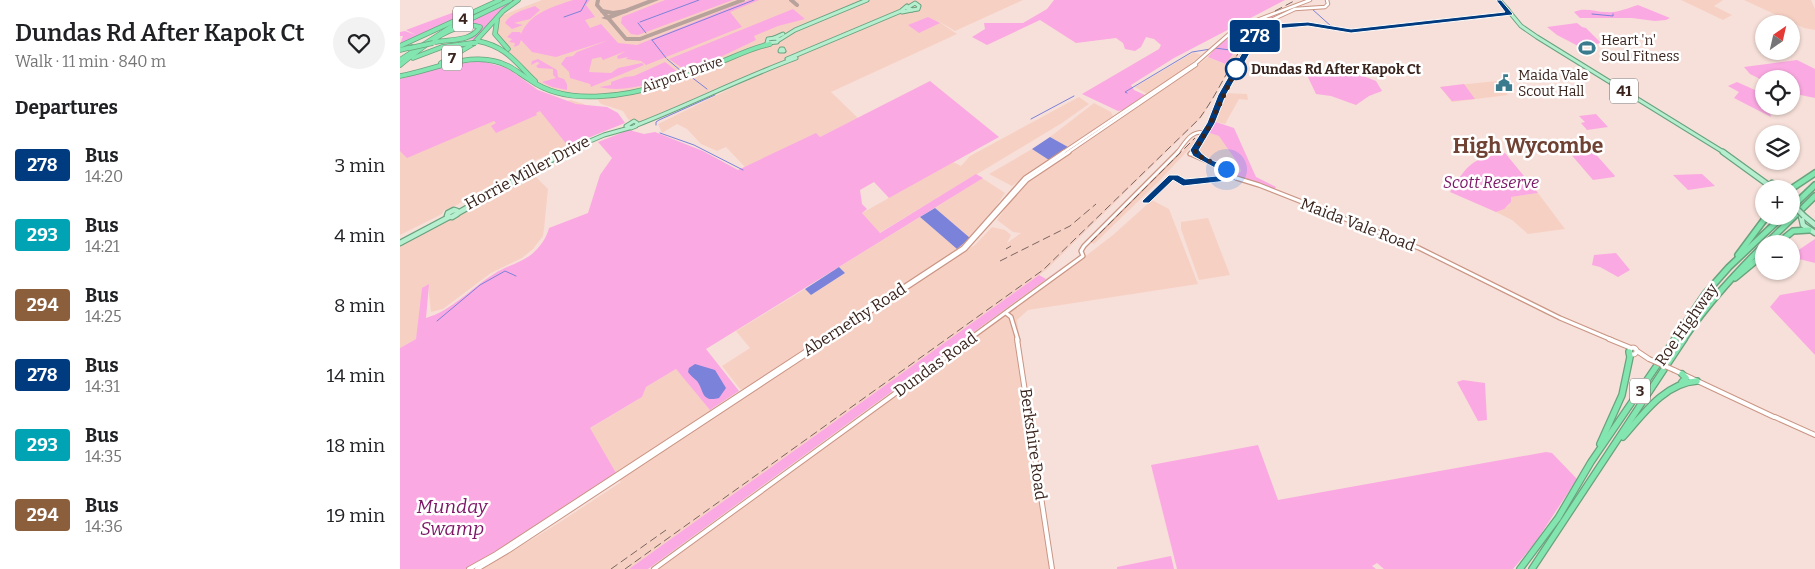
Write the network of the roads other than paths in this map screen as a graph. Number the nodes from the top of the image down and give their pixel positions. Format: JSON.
{"nodes":[{"id":1,"x":502,"y":0,"type":"edge"},
{"id":2,"x":510,"y":0,"type":"edge"},
{"id":3,"x":518,"y":0,"type":"edge"},
{"id":4,"x":862,"y":0,"type":"edge"},
{"id":5,"x":867,"y":0,"type":"edge"},
{"id":6,"x":1309,"y":0,"type":"edge"},
{"id":7,"x":1327,"y":0,"type":"edge"},
{"id":8,"x":1499,"y":0,"type":"edge"},
{"id":9,"x":918,"y":1,"type":"edge"},
{"id":10,"x":909,"y":5,"type":"junction"},
{"id":11,"x":508,"y":7,"type":"junction"},
{"id":12,"x":1507,"y":9,"type":"junction"},
{"id":13,"x":912,"y":10,"type":"junction"},
{"id":14,"x":1513,"y":16,"type":"junction"},
{"id":15,"x":1519,"y":19,"type":"dead end"},
{"id":16,"x":1524,"y":27,"type":"junction"},
{"id":17,"x":1533,"y":33,"type":"junction"},
{"id":18,"x":774,"y":38,"type":"junction"},
{"id":19,"x":778,"y":41,"type":"junction"},
{"id":20,"x":475,"y":42,"type":"junction"},
{"id":21,"x":434,"y":43,"type":"junction"},
{"id":22,"x":770,"y":43,"type":"junction"},
{"id":23,"x":1549,"y":43,"type":"junction"},
{"id":24,"x":400,"y":46,"type":"edge"},
{"id":25,"x":1556,"y":49,"type":"junction"},
{"id":26,"x":782,"y":50,"type":"junction"},
{"id":27,"x":400,"y":51,"type":"edge"},
{"id":28,"x":1566,"y":54,"type":"junction"},
{"id":29,"x":794,"y":57,"type":"junction"},
{"id":30,"x":400,"y":59,"type":"edge"},
{"id":31,"x":788,"y":59,"type":"junction"},
{"id":32,"x":516,"y":60,"type":"junction"},
{"id":33,"x":1574,"y":60,"type":"junction"},
{"id":34,"x":400,"y":65,"type":"edge"},
{"id":35,"x":1585,"y":66,"type":"junction"},
{"id":36,"x":400,"y":76,"type":"edge"},
{"id":37,"x":538,"y":85,"type":"junction"},
{"id":38,"x":1204,"y":132,"type":"junction"},
{"id":39,"x":1195,"y":147,"type":"junction"},
{"id":40,"x":1195,"y":154,"type":"junction"},
{"id":41,"x":1226,"y":169,"type":"junction"},
{"id":42,"x":1815,"y":173,"type":"edge"},
{"id":43,"x":1762,"y":180,"type":"edge"},
{"id":44,"x":1768,"y":180,"type":"edge"},
{"id":45,"x":1800,"y":183,"type":"edge"},
{"id":46,"x":1815,"y":185,"type":"edge"},
{"id":47,"x":1262,"y":186,"type":"junction"},
{"id":48,"x":1815,"y":196,"type":"edge"},
{"id":49,"x":1800,"y":198,"type":"edge"},
{"id":50,"x":1800,"y":213,"type":"edge"},
{"id":51,"x":1803,"y":216,"type":"junction"},
{"id":52,"x":1761,"y":225,"type":"edge"},
{"id":53,"x":1774,"y":225,"type":"edge"},
{"id":54,"x":1815,"y":225,"type":"edge"},
{"id":55,"x":1813,"y":231,"type":"edge"},
{"id":56,"x":1775,"y":235,"type":"edge"},
{"id":57,"x":1788,"y":235,"type":"edge"},
{"id":58,"x":400,"y":241,"type":"edge"},
{"id":59,"x":1755,"y":255,"type":"edge"},
{"id":60,"x":1755,"y":262,"type":"edge"},
{"id":61,"x":1705,"y":294,"type":"junction"},
{"id":62,"x":1005,"y":314,"type":"junction"},
{"id":63,"x":1699,"y":316,"type":"junction"},
{"id":64,"x":1632,"y":351,"type":"junction"},
{"id":65,"x":1682,"y":374,"type":"junction"},
{"id":66,"x":1697,"y":381,"type":"junction"},
{"id":67,"x":1681,"y":384,"type":"junction"},
{"id":68,"x":1814,"y":435,"type":"edge"},
{"id":69,"x":1612,"y":449,"type":"junction"},
{"id":70,"x":1591,"y":462,"type":"junction"},
{"id":71,"x":570,"y":508,"type":"junction"},
{"id":72,"x":469,"y":569,"type":"edge"},
{"id":73,"x":477,"y":569,"type":"edge"},
{"id":74,"x":654,"y":569,"type":"edge"},
{"id":75,"x":1052,"y":569,"type":"edge"},
{"id":76,"x":1520,"y":569,"type":"edge"},
{"id":77,"x":1532,"y":569,"type":"edge"}],
"edges":[{"from":1,"to":24,"type":"highway"},
{"from":1,"to":30,"type":"highway"},
{"from":2,"to":34,"type":"highway","number":"4"},
{"from":3,"to":11,"type":"highway"},
{"from":4,"to":18,"type":"main road"},
{"from":5,"to":19,"type":"main road"},
{"from":6,"to":71,"type":"main road","name":"Abernethy Road"},
{"from":7,"to":38,"type":"main road"},
{"from":8,"to":12,"type":"main road"},
{"from":9,"to":10,"type":"main road"},
{"from":9,"to":13,"type":"main road"},
{"from":10,"to":13,"type":"main road"},
{"from":10,"to":29,"type":"main road"},
{"from":11,"to":32,"type":"highway"},
{"from":11,"to":36,"type":"highway","number":"7"},
{"from":12,"to":14,"type":"main road","number":"41"},
{"from":12,"to":16,"type":"main road","number":"41"},
{"from":13,"to":29,"type":"main road"},
{"from":14,"to":15,"type":"main road"},
{"from":14,"to":16,"type":"main road","number":"41"},
{"from":16,"to":17,"type":"main road","number":"41"},
{"from":17,"to":23,"type":"main road","number":"41"},
{"from":17,"to":25,"type":"main road","number":"41"},
{"from":18,"to":19,"type":"main road"},
{"from":18,"to":22,"type":"main road"},
{"from":19,"to":22,"type":"main road"},
{"from":19,"to":26,"type":"main road"},
{"from":20,"to":21,"type":"highway"},
{"from":20,"to":32,"type":"highway","name":"Airport Drive"},
{"from":20,"to":34,"type":"highway"},
{"from":20,"to":37,"type":"highway"},
{"from":21,"to":27,"type":"highway","bridge":true},
{"from":21,"to":34,"type":"highway"},
{"from":22,"to":26,"type":"main road"},
{"from":22,"to":32,"type":"highway","name":"Airport Drive"},
{"from":22,"to":37,"type":"highway","name":"Airport Drive"},
{"from":23,"to":25,"type":"main road"},
{"from":23,"to":28,"type":"main road","number":"41"},
{"from":25,"to":33,"type":"main road","number":"41"},
{"from":26,"to":29,"type":"main road"},
{"from":26,"to":31,"type":"main road"},
{"from":28,"to":33,"type":"main road"},
{"from":28,"to":35,"type":"main road","number":"41"},
{"from":29,"to":31,"type":"main road"},
{"from":31,"to":58,"type":"main road","name":"Horrie Miller Drive"},
{"from":33,"to":35,"type":"main road","number":"41"},
{"from":35,"to":43,"type":"main road","number":"41"},
{"from":35,"to":44,"type":"main road","number":"41"},
{"from":36,"to":37,"type":"highway"},
{"from":38,"to":39,"type":"main road"},
{"from":38,"to":62,"type":"main road","name":"Dundas Road"},
{"from":39,"to":40,"type":"main road"},
{"from":39,"to":40,"type":"main road","name":"Maida Vale Road"},
{"from":40,"to":41,"type":"main road","name":"Maida Vale Road"},
{"from":41,"to":47,"type":"main road","name":"Maida Vale Road"},
{"from":41,"to":47,"type":"main road","name":"Maida Vale Road"},
{"from":42,"to":45,"type":"highway"},
{"from":46,"to":49,"type":"highway"},
{"from":47,"to":64,"type":"main road","name":"Maida Vale Road"},
{"from":48,"to":56,"type":"highway","name":"Roe Highway","number":"3"},
{"from":50,"to":51,"type":"main road","bridge":true},
{"from":51,"to":54,"type":"main road"},
{"from":51,"to":55,"type":"main road"},
{"from":52,"to":61,"type":"highway"},
{"from":53,"to":61,"type":"highway","name":"Roe Highway","number":"3"},
{"from":55,"to":57,"type":"highway"},
{"from":59,"to":63,"type":"highway","name":"Roe Highway","number":"3"},
{"from":60,"to":63,"type":"highway"},
{"from":61,"to":70,"type":"highway","name":"Roe Highway","number":"3"},
{"from":62,"to":74,"type":"main road","name":"Dundas Road"},
{"from":62,"to":75,"type":"main road","name":"Berkshire Road"},
{"from":63,"to":69,"type":"highway","name":"Roe Highway","number":"3"},
{"from":64,"to":65,"type":"main road","name":"Maida Vale Road","bridge":true},
{"from":64,"to":70,"type":"highway"},
{"from":65,"to":66,"type":"main road","name":"Maida Vale Road"},
{"from":65,"to":67,"type":"highway"},
{"from":66,"to":67,"type":"highway"},
{"from":66,"to":68,"type":"main road","name":"Maida Vale Road"},
{"from":67,"to":69,"type":"highway"},
{"from":69,"to":77,"type":"highway","name":"Roe Highway","number":"3"},
{"from":70,"to":76,"type":"highway","name":"Roe Highway","number":"3"},
{"from":71,"to":72,"type":"main road","name":"Abernethy Road"},
{"from":71,"to":73,"type":"main road","name":"Abernethy Road"}]}
